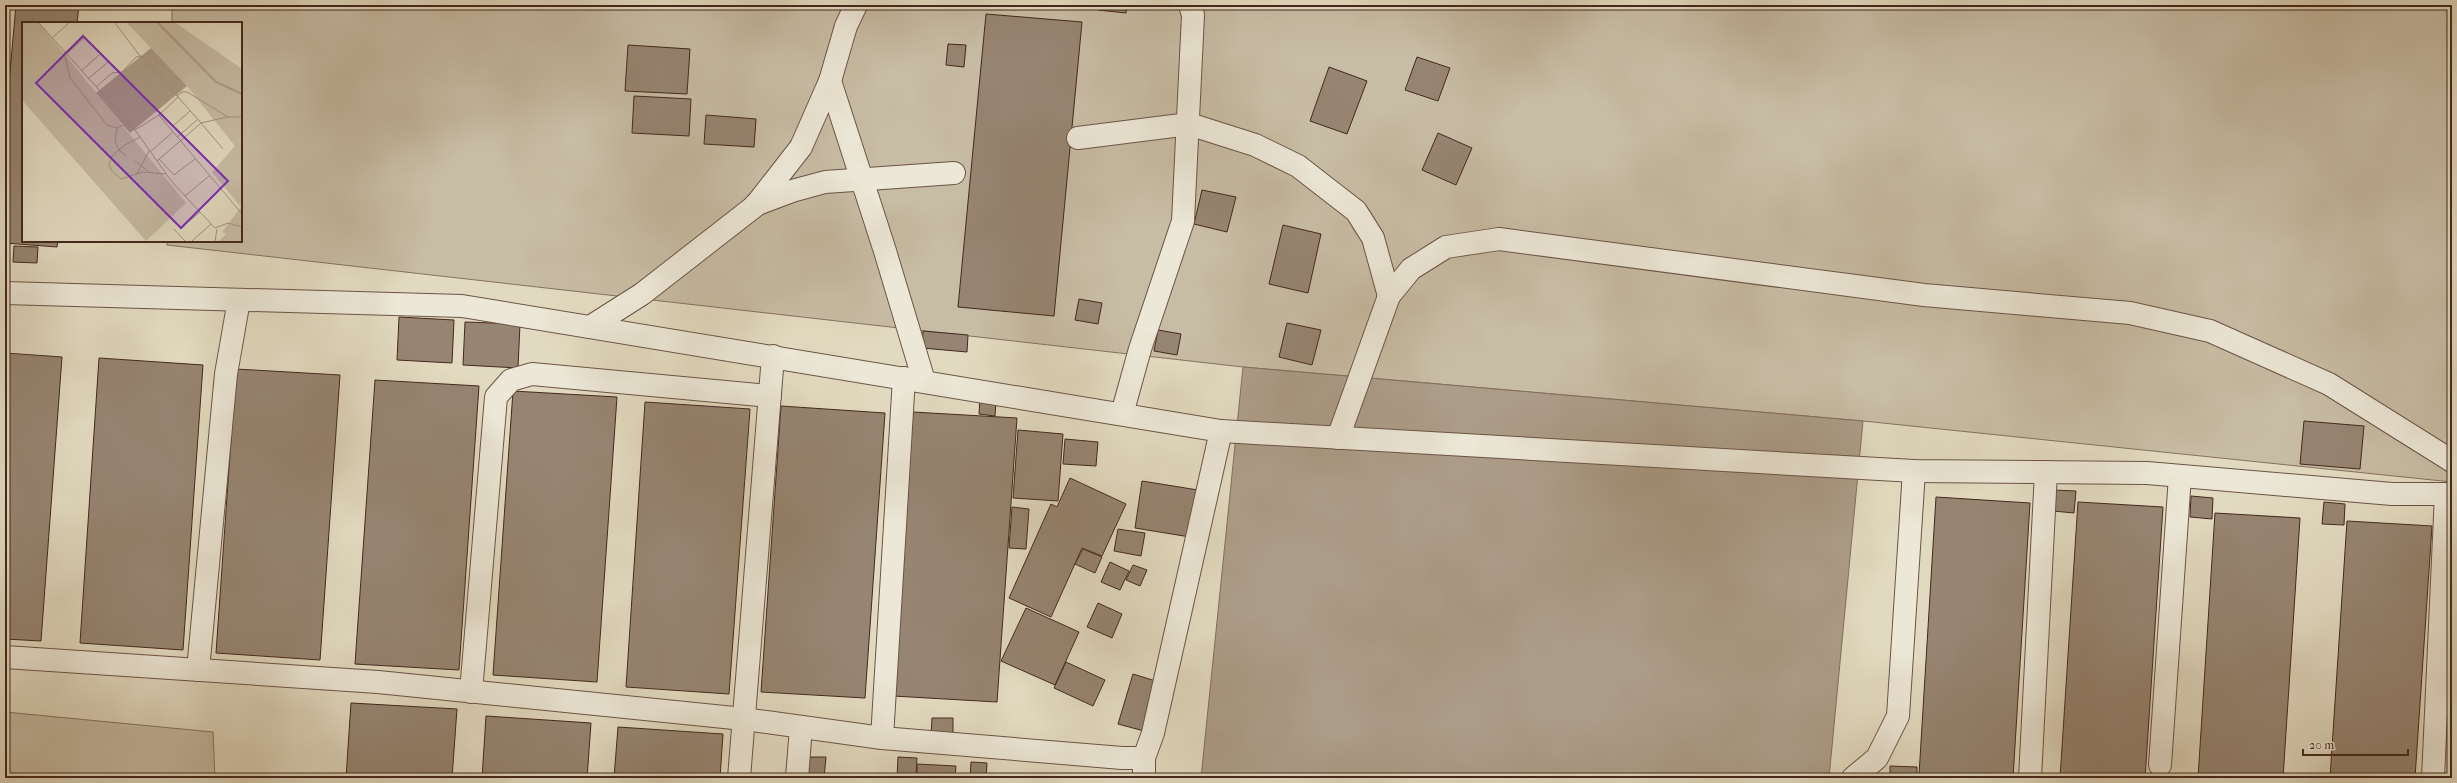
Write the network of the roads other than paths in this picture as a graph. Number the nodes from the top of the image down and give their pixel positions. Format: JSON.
{"nodes":[{"id":1,"x":856,"y":5,"type":"edge"},
{"id":2,"x":1190,"y":5,"type":"edge"},
{"id":3,"x":830,"y":81,"type":"junction"},
{"id":4,"x":1189,"y":124,"type":"junction"},
{"id":5,"x":1078,"y":138,"type":"dead end"},
{"id":6,"x":954,"y":173,"type":"dead end"},
{"id":7,"x":862,"y":178,"type":"junction"},
{"id":8,"x":754,"y":206,"type":"junction"},
{"id":9,"x":5,"y":293,"type":"edge"},
{"id":10,"x":1389,"y":296,"type":"junction"},
{"id":11,"x":239,"y":300,"type":"junction"},
{"id":12,"x":590,"y":327,"type":"junction"},
{"id":13,"x":773,"y":356,"type":"junction"},
{"id":14,"x":914,"y":380,"type":"junction"},
{"id":15,"x":770,"y":396,"type":"junction"},
{"id":16,"x":1122,"y":414,"type":"junction"},
{"id":17,"x":1221,"y":431,"type":"junction"},
{"id":18,"x":1338,"y":438,"type":"junction"},
{"id":19,"x":2452,"y":461,"type":"edge"},
{"id":20,"x":1914,"y":471,"type":"junction"},
{"id":21,"x":2046,"y":472,"type":"junction"},
{"id":22,"x":2180,"y":476,"type":"junction"},
{"id":23,"x":2449,"y":494,"type":"edge"},
{"id":24,"x":5,"y":657,"type":"edge"},
{"id":25,"x":198,"y":670,"type":"junction"},
{"id":26,"x":471,"y":692,"type":"junction"},
{"id":27,"x":744,"y":719,"type":"junction"},
{"id":28,"x":801,"y":727,"type":"junction"},
{"id":29,"x":882,"y":738,"type":"junction"},
{"id":30,"x":2160,"y":765,"type":"dead end"},
{"id":31,"x":1144,"y":768,"type":"edge"},
{"id":32,"x":739,"y":778,"type":"edge"},
{"id":33,"x":798,"y":778,"type":"edge"},
{"id":34,"x":1853,"y":778,"type":"edge"},
{"id":35,"x":2030,"y":778,"type":"edge"},
{"id":36,"x":2433,"y":778,"type":"edge"}],
"edges":[{"from":1,"to":3,"type":"lane"},
{"from":2,"to":4,"type":"lane"},
{"from":3,"to":7,"type":"lane"},
{"from":3,"to":8,"type":"lane"},
{"from":4,"to":5,"type":"lane"},
{"from":4,"to":10,"type":"lane"},
{"from":4,"to":16,"type":"lane"},
{"from":6,"to":7,"type":"lane"},
{"from":7,"to":8,"type":"lane"},
{"from":7,"to":14,"type":"lane"},
{"from":8,"to":12,"type":"lane"},
{"from":9,"to":11,"type":"lane"},
{"from":10,"to":18,"type":"lane"},
{"from":10,"to":19,"type":"lane"},
{"from":11,"to":12,"type":"lane"},
{"from":11,"to":25,"type":"lane"},
{"from":12,"to":13,"type":"lane"},
{"from":13,"to":14,"type":"lane"},
{"from":13,"to":15,"type":"lane"},
{"from":14,"to":16,"type":"lane"},
{"from":14,"to":29,"type":"lane"},
{"from":15,"to":26,"type":"lane"},
{"from":15,"to":27,"type":"lane"},
{"from":16,"to":17,"type":"lane"},
{"from":17,"to":18,"type":"lane"},
{"from":17,"to":31,"type":"lane"},
{"from":18,"to":20,"type":"lane"},
{"from":20,"to":21,"type":"lane"},
{"from":20,"to":34,"type":"lane"},
{"from":21,"to":22,"type":"lane"},
{"from":21,"to":35,"type":"lane"},
{"from":22,"to":23,"type":"lane"},
{"from":22,"to":30,"type":"lane"},
{"from":23,"to":36,"type":"lane"},
{"from":24,"to":25,"type":"lane"},
{"from":25,"to":26,"type":"lane"},
{"from":26,"to":27,"type":"lane"},
{"from":27,"to":28,"type":"lane"},
{"from":27,"to":32,"type":"lane"},
{"from":28,"to":29,"type":"lane"},
{"from":28,"to":33,"type":"lane"},
{"from":29,"to":31,"type":"lane"}]}
